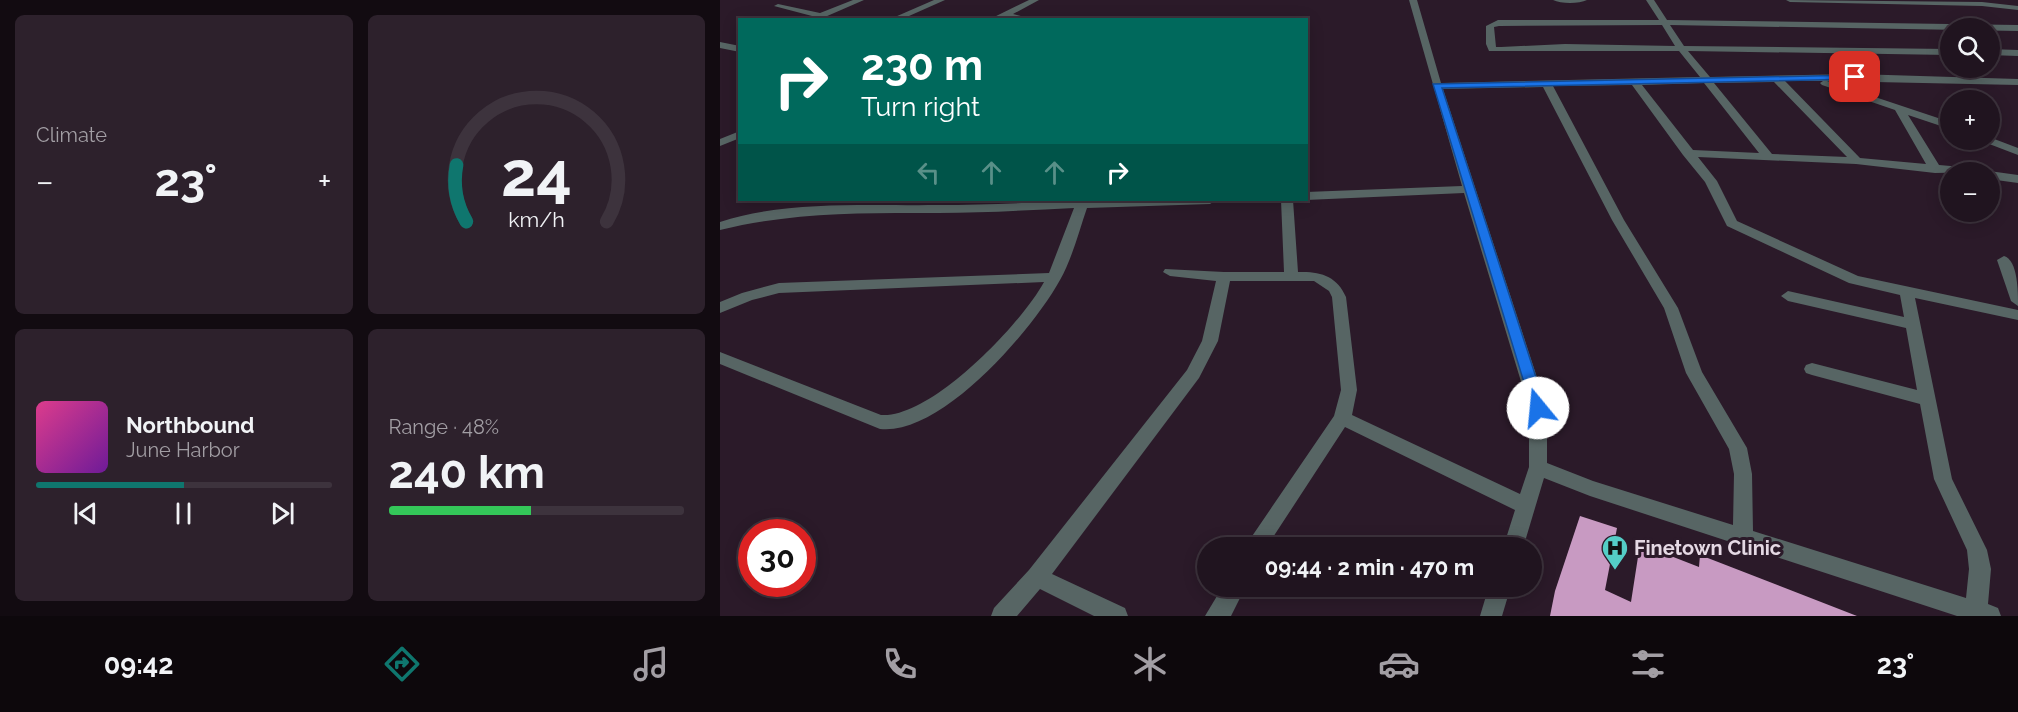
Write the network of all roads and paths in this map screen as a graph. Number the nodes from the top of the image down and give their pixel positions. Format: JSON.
{"nodes":[{"id":1,"x":860,"y":0,"type":"edge"},
{"id":2,"x":941,"y":0,"type":"edge"},
{"id":3,"x":1035,"y":0,"type":"edge"},
{"id":4,"x":1413,"y":0,"type":"edge"},
{"id":5,"x":1557,"y":0,"type":"edge"},
{"id":6,"x":1583,"y":0,"type":"edge"},
{"id":7,"x":1650,"y":0,"type":"edge"},
{"id":8,"x":1790,"y":0,"type":"edge"},
{"id":9,"x":778,"y":6,"type":"dead end"},
{"id":10,"x":2018,"y":8,"type":"edge"},
{"id":11,"x":1003,"y":14,"type":"junction"},
{"id":12,"x":819,"y":15,"type":"junction"},
{"id":13,"x":813,"y":18,"type":"edge"},
{"id":14,"x":897,"y":18,"type":"edge"},
{"id":15,"x":996,"y":18,"type":"edge"},
{"id":16,"x":1022,"y":18,"type":"edge"},
{"id":17,"x":1665,"y":22,"type":"junction"},
{"id":18,"x":2018,"y":28,"type":"edge"},
{"id":19,"x":720,"y":45,"type":"edge"},
{"id":20,"x":737,"y":48,"type":"edge"},
{"id":21,"x":1681,"y":48,"type":"junction"},
{"id":22,"x":1940,"y":52,"type":"edge"},
{"id":23,"x":2000,"y":52,"type":"edge"},
{"id":24,"x":2018,"y":53,"type":"edge"},
{"id":25,"x":1776,"y":78,"type":"junction"},
{"id":26,"x":1807,"y":79,"type":"junction"},
{"id":27,"x":1633,"y":80,"type":"junction"},
{"id":28,"x":1707,"y":80,"type":"junction"},
{"id":29,"x":1546,"y":82,"type":"junction"},
{"id":30,"x":2018,"y":82,"type":"edge"},
{"id":31,"x":1437,"y":86,"type":"junction"},
{"id":32,"x":1899,"y":108,"type":"junction"},
{"id":33,"x":1940,"y":122,"type":"edge"},
{"id":34,"x":738,"y":135,"type":"edge"},
{"id":35,"x":720,"y":143,"type":"edge"},
{"id":36,"x":2000,"y":145,"type":"edge"},
{"id":37,"x":2018,"y":152,"type":"edge"},
{"id":38,"x":1687,"y":153,"type":"junction"},
{"id":39,"x":1767,"y":155,"type":"junction"},
{"id":40,"x":1856,"y":161,"type":"junction"},
{"id":41,"x":1935,"y":169,"type":"junction"},
{"id":42,"x":1940,"y":169,"type":"edge"},
{"id":43,"x":2000,"y":177,"type":"edge"},
{"id":44,"x":2018,"y":179,"type":"edge"},
{"id":45,"x":1470,"y":189,"type":"junction"},
{"id":46,"x":1308,"y":196,"type":"edge"},
{"id":47,"x":1184,"y":201,"type":"edge"},
{"id":48,"x":1287,"y":201,"type":"edge"},
{"id":49,"x":829,"y":204,"type":"edge"},
{"id":50,"x":945,"y":204,"type":"edge"},
{"id":51,"x":1082,"y":205,"type":"junction"},
{"id":52,"x":720,"y":226,"type":"edge"},
{"id":53,"x":2004,"y":260,"type":"dead end"},
{"id":54,"x":1170,"y":272,"type":"dead end"},
{"id":55,"x":1291,"y":276,"type":"junction"},
{"id":56,"x":1055,"y":277,"type":"junction"},
{"id":57,"x":1224,"y":277,"type":"junction"},
{"id":58,"x":1907,"y":293,"type":"junction"},
{"id":59,"x":1788,"y":296,"type":"dead end"},
{"id":60,"x":2018,"y":301,"type":"edge"},
{"id":61,"x":720,"y":308,"type":"edge"},
{"id":62,"x":2018,"y":315,"type":"edge"},
{"id":63,"x":1913,"y":324,"type":"junction"},
{"id":64,"x":720,"y":358,"type":"edge"},
{"id":65,"x":1812,"y":369,"type":"dead end"},
{"id":66,"x":1927,"y":399,"type":"junction"},
{"id":67,"x":1342,"y":418,"type":"junction"},
{"id":68,"x":1538,"y":467,"type":"junction"},
{"id":69,"x":1527,"y":506,"type":"junction"},
{"id":70,"x":1261,"y":537,"type":"edge"},
{"id":71,"x":1517,"y":537,"type":"edge"},
{"id":72,"x":1743,"y":537,"type":"junction"},
{"id":73,"x":1037,"y":577,"type":"junction"},
{"id":74,"x":1229,"y":597,"type":"edge"},
{"id":75,"x":1497,"y":597,"type":"edge"},
{"id":76,"x":1983,"y":614,"type":"edge"},
{"id":77,"x":1002,"y":616,"type":"edge"},
{"id":78,"x":1117,"y":616,"type":"edge"},
{"id":79,"x":1216,"y":616,"type":"edge"},
{"id":80,"x":1491,"y":616,"type":"edge"}],
"edges":[{"from":1,"to":12,"type":"street"},
{"from":2,"to":14,"type":"street"},
{"from":3,"to":11,"type":"street"},
{"from":4,"to":31,"type":"street"},
{"from":5,"to":6,"type":"street"},
{"from":7,"to":17,"type":"street"},
{"from":8,"to":10,"type":"street"},
{"from":9,"to":12,"type":"street"},
{"from":11,"to":15,"type":"street"},
{"from":11,"to":16,"type":"street"},
{"from":12,"to":13,"type":"street"},
{"from":17,"to":18,"type":"street"},
{"from":17,"to":21,"type":"street"},
{"from":17,"to":21,"type":"street"},
{"from":19,"to":20,"type":"street"},
{"from":21,"to":22,"type":"street"},
{"from":21,"to":28,"type":"street"},
{"from":23,"to":24,"type":"street"},
{"from":25,"to":26,"type":"street"},
{"from":25,"to":28,"type":"street"},
{"from":25,"to":40,"type":"street"},
{"from":26,"to":30,"type":"street"},
{"from":26,"to":32,"type":"street"},
{"from":27,"to":28,"type":"street"},
{"from":27,"to":29,"type":"street"},
{"from":27,"to":38,"type":"street"},
{"from":28,"to":39,"type":"street"},
{"from":29,"to":31,"type":"street"},
{"from":29,"to":72,"type":"street"},
{"from":31,"to":45,"type":"street"},
{"from":32,"to":33,"type":"street"},
{"from":32,"to":41,"type":"street"},
{"from":34,"to":35,"type":"street"},
{"from":36,"to":37,"type":"street"},
{"from":38,"to":39,"type":"street"},
{"from":38,"to":58,"type":"street"},
{"from":39,"to":40,"type":"street"},
{"from":40,"to":41,"type":"street"},
{"from":41,"to":42,"type":"street"},
{"from":43,"to":44,"type":"street"},
{"from":45,"to":46,"type":"street"},
{"from":45,"to":68,"type":"street"},
{"from":47,"to":51,"type":"street"},
{"from":48,"to":55,"type":"street"},
{"from":49,"to":50,"type":"street"},
{"from":49,"to":52,"type":"street"},
{"from":50,"to":51,"type":"street"},
{"from":51,"to":56,"type":"street"},
{"from":53,"to":60,"type":"street"},
{"from":54,"to":57,"type":"street"},
{"from":55,"to":57,"type":"street"},
{"from":55,"to":67,"type":"street"},
{"from":56,"to":61,"type":"street"},
{"from":56,"to":64,"type":"street"},
{"from":57,"to":73,"type":"street"},
{"from":58,"to":62,"type":"street"},
{"from":58,"to":63,"type":"street"},
{"from":59,"to":63,"type":"street"},
{"from":63,"to":66,"type":"street"},
{"from":65,"to":66,"type":"street"},
{"from":66,"to":76,"type":"street"},
{"from":67,"to":69,"type":"street"},
{"from":67,"to":70,"type":"street"},
{"from":68,"to":69,"type":"street"},
{"from":68,"to":72,"type":"street"},
{"from":69,"to":71,"type":"street"},
{"from":72,"to":76,"type":"street"},
{"from":73,"to":77,"type":"street"},
{"from":73,"to":78,"type":"street"},
{"from":74,"to":79,"type":"street"},
{"from":75,"to":80,"type":"street"}]}
